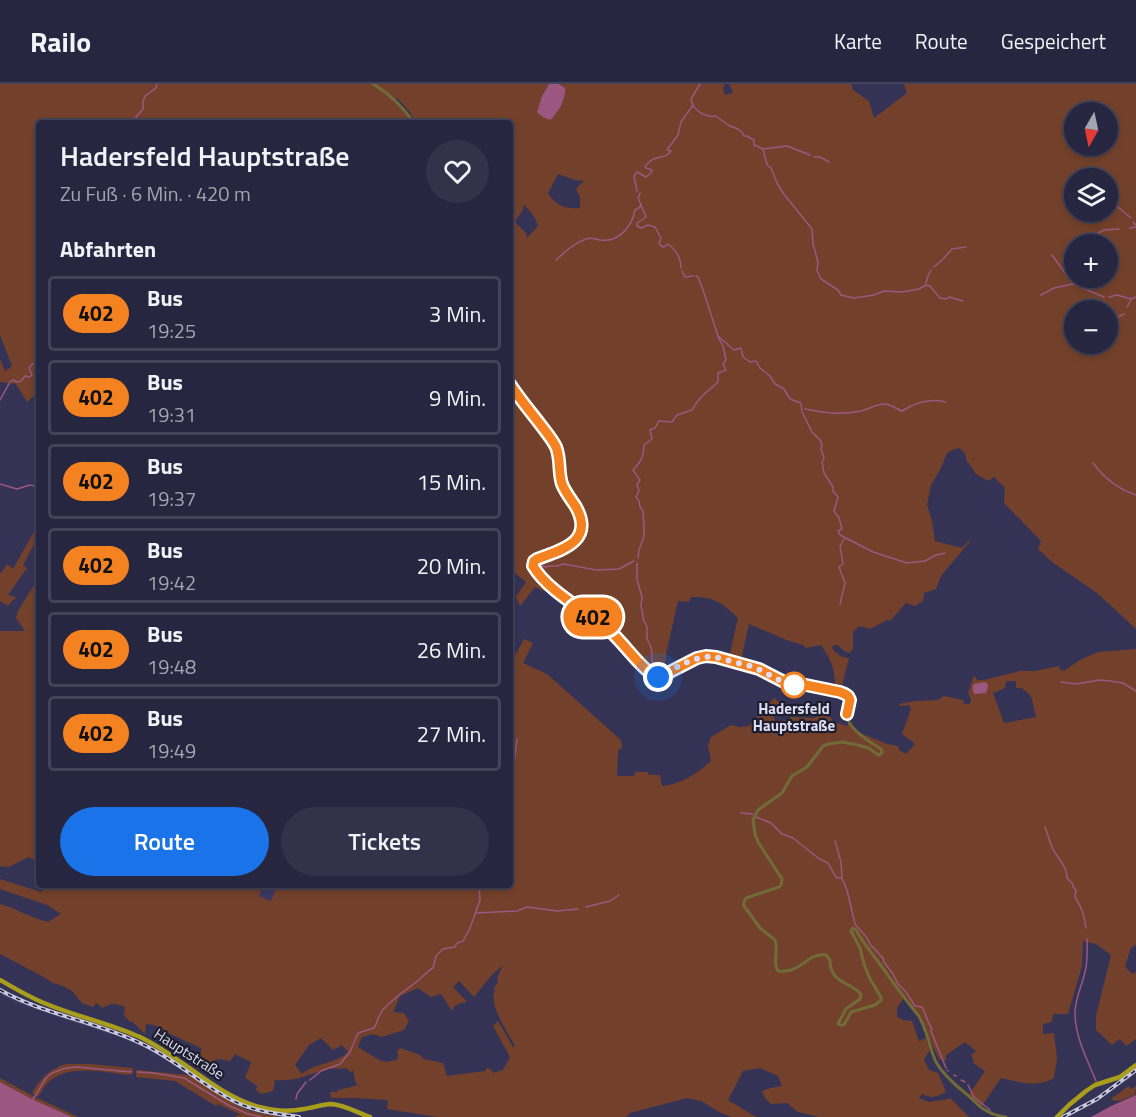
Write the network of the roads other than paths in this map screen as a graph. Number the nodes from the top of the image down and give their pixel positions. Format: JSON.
{"nodes":[{"id":1,"x":373,"y":84,"type":"edge"},
{"id":2,"x":412,"y":120,"type":"edge"},
{"id":3,"x":513,"y":388,"type":"edge"},
{"id":4,"x":0,"y":980,"type":"edge"},
{"id":5,"x":1136,"y":1065,"type":"edge"},
{"id":6,"x":370,"y":1117,"type":"edge"},
{"id":7,"x":1006,"y":1117,"type":"edge"},
{"id":8,"x":1057,"y":1117,"type":"edge"}],
"edges":[{"from":1,"to":2,"type":"street"},
{"from":3,"to":7,"type":"street"},
{"from":4,"to":6,"type":"main road","name":"Hauptstraße"},
{"from":5,"to":8,"type":"main road"}]}
